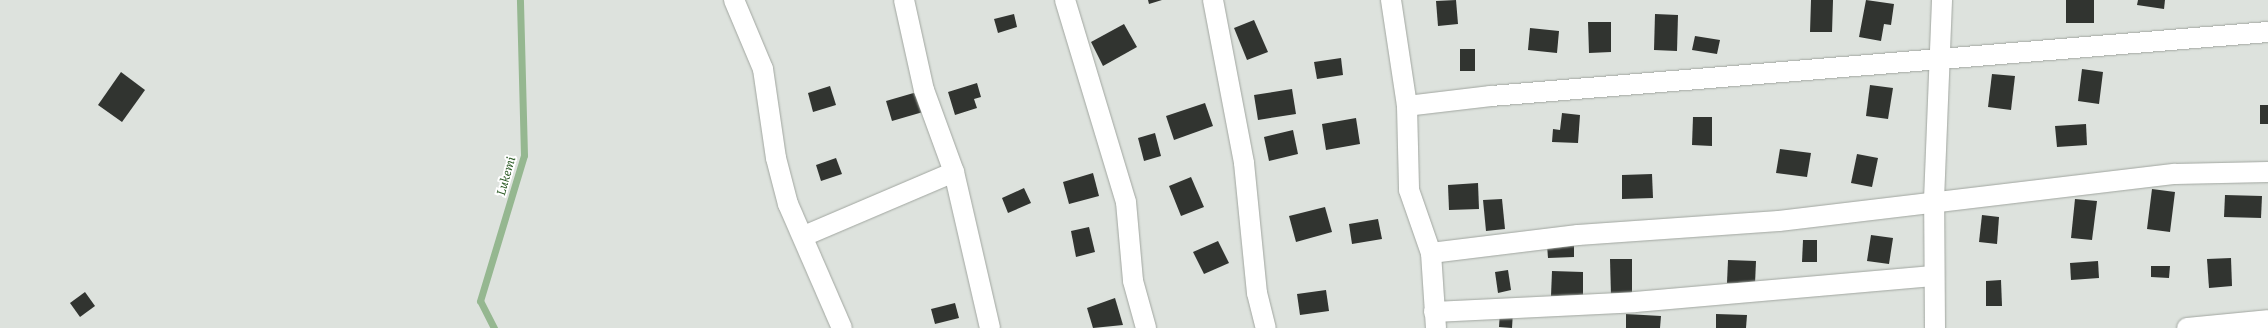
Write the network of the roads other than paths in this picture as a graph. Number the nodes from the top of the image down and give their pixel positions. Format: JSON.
{"nodes":[{"id":1,"x":734,"y":0,"type":"edge"},
{"id":2,"x":904,"y":0,"type":"edge"},
{"id":3,"x":1065,"y":0,"type":"edge"},
{"id":4,"x":1214,"y":0,"type":"edge"},
{"id":5,"x":1391,"y":0,"type":"edge"},
{"id":6,"x":1942,"y":0,"type":"edge"},
{"id":7,"x":2268,"y":32,"type":"edge"},
{"id":8,"x":1940,"y":58,"type":"junction"},
{"id":9,"x":1407,"y":106,"type":"junction"},
{"id":10,"x":954,"y":172,"type":"junction"},
{"id":11,"x":2268,"y":172,"type":"edge"},
{"id":12,"x":1934,"y":200,"type":"junction"},
{"id":13,"x":804,"y":236,"type":"junction"},
{"id":14,"x":1431,"y":253,"type":"junction"},
{"id":15,"x":1933,"y":276,"type":"junction"},
{"id":16,"x":1435,"y":320,"type":"edge"},
{"id":17,"x":2268,"y":320,"type":"edge"},
{"id":18,"x":842,"y":328,"type":"edge"},
{"id":19,"x":990,"y":328,"type":"edge"},
{"id":20,"x":1146,"y":328,"type":"edge"},
{"id":21,"x":1266,"y":328,"type":"edge"},
{"id":22,"x":1935,"y":328,"type":"edge"},
{"id":23,"x":2187,"y":328,"type":"edge"}],
"edges":[{"from":1,"to":13,"type":"street"},
{"from":2,"to":10,"type":"street"},
{"from":3,"to":20,"type":"street"},
{"from":4,"to":21,"type":"street"},
{"from":5,"to":9,"type":"street"},
{"from":6,"to":8,"type":"street"},
{"from":7,"to":8,"type":"street"},
{"from":8,"to":9,"type":"street"},
{"from":8,"to":12,"type":"street"},
{"from":9,"to":14,"type":"street"},
{"from":10,"to":13,"type":"street"},
{"from":10,"to":19,"type":"street"},
{"from":11,"to":12,"type":"street"},
{"from":12,"to":14,"type":"street"},
{"from":12,"to":15,"type":"street"},
{"from":13,"to":18,"type":"street"},
{"from":14,"to":16,"type":"street"},
{"from":15,"to":16,"type":"street"},
{"from":15,"to":22,"type":"street"},
{"from":17,"to":23,"type":"street"}]}
